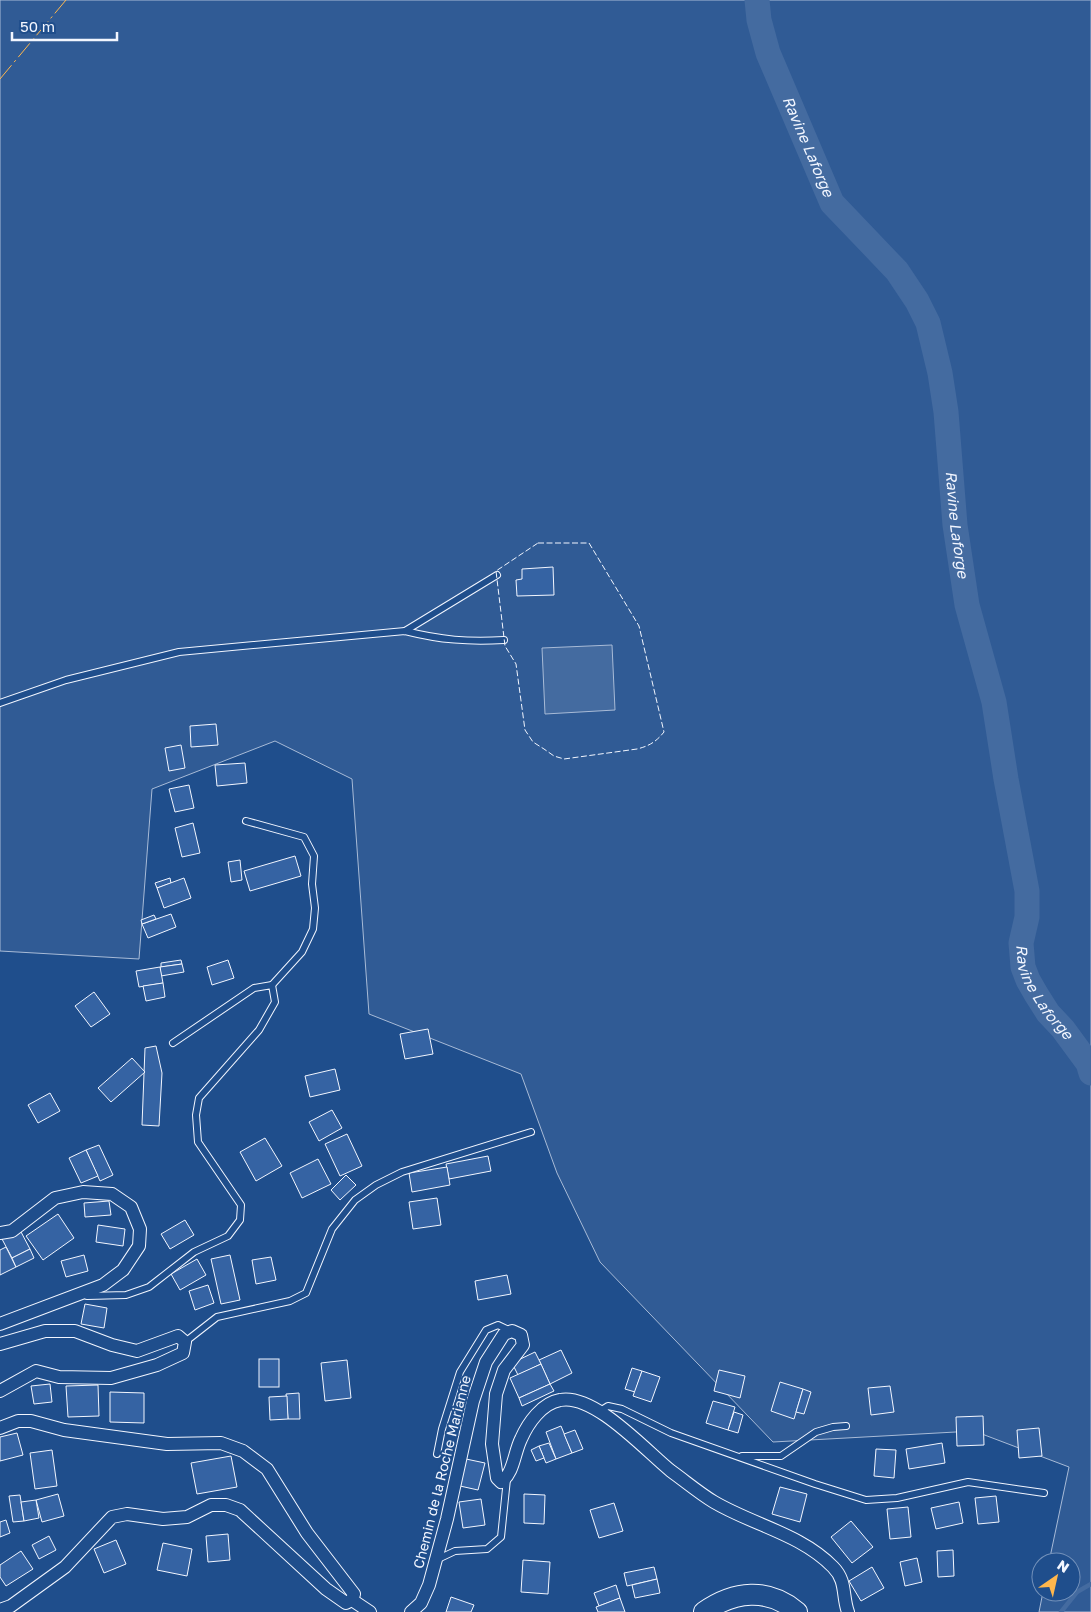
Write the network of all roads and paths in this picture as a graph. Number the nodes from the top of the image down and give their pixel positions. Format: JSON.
{"nodes":[{"id":1,"x":497,"y":575,"type":"dead end"},
{"id":2,"x":406,"y":631,"type":"junction"},
{"id":3,"x":504,"y":640,"type":"dead end"},
{"id":4,"x":0,"y":703,"type":"edge"},
{"id":5,"x":246,"y":821,"type":"dead end"},
{"id":6,"x":272,"y":985,"type":"junction"},
{"id":7,"x":173,"y":1043,"type":"dead end"},
{"id":8,"x":531,"y":1132,"type":"dead end"},
{"id":9,"x":0,"y":1233,"type":"edge"},
{"id":10,"x":73,"y":1296,"type":"junction"},
{"id":11,"x":0,"y":1324,"type":"edge"},
{"id":12,"x":512,"y":1331,"type":"junction"},
{"id":13,"x":185,"y":1342,"type":"junction"},
{"id":14,"x":0,"y":1344,"type":"edge"},
{"id":15,"x":0,"y":1391,"type":"edge"},
{"id":16,"x":600,"y":1411,"type":"junction"},
{"id":17,"x":846,"y":1426,"type":"dead end"},
{"id":18,"x":0,"y":1428,"type":"edge"},
{"id":19,"x":437,"y":1454,"type":"dead end"},
{"id":20,"x":736,"y":1456,"type":"junction"},
{"id":21,"x":508,"y":1478,"type":"junction"},
{"id":22,"x":1044,"y":1493,"type":"dead end"},
{"id":23,"x":435,"y":1560,"type":"junction"},
{"id":24,"x":352,"y":1600,"type":"junction"},
{"id":25,"x":0,"y":1610,"type":"edge"},
{"id":26,"x":370,"y":1612,"type":"edge"},
{"id":27,"x":411,"y":1612,"type":"edge"},
{"id":28,"x":704,"y":1612,"type":"edge"},
{"id":29,"x":797,"y":1612,"type":"edge"},
{"id":30,"x":848,"y":1612,"type":"edge"}],
"edges":[{"from":1,"to":2,"type":"lane"},
{"from":2,"to":3,"type":"lane"},
{"from":2,"to":4,"type":"lane"},
{"from":5,"to":6,"type":"lane"},
{"from":6,"to":7,"type":"lane"},
{"from":6,"to":10,"type":"lane"},
{"from":8,"to":13,"type":"lane"},
{"from":9,"to":10,"type":"street"},
{"from":10,"to":11,"type":"street"},
{"from":12,"to":19,"type":"lane"},
{"from":12,"to":21,"type":"street"},
{"from":12,"to":23,"type":"street","name":"Chemin de la Roche Marianne"},
{"from":13,"to":14,"type":"street"},
{"from":13,"to":15,"type":"street"},
{"from":16,"to":20,"type":"lane"},
{"from":16,"to":21,"type":"street"},
{"from":16,"to":30,"type":"street"},
{"from":17,"to":20,"type":"lane"},
{"from":18,"to":24,"type":"street"},
{"from":20,"to":22,"type":"lane"},
{"from":21,"to":23,"type":"lane"},
{"from":23,"to":27,"type":"street","name":"Chemin de la Roche Marianne"},
{"from":24,"to":25,"type":"street"},
{"from":24,"to":26,"type":"street"},
{"from":28,"to":29,"type":"main road"}]}
